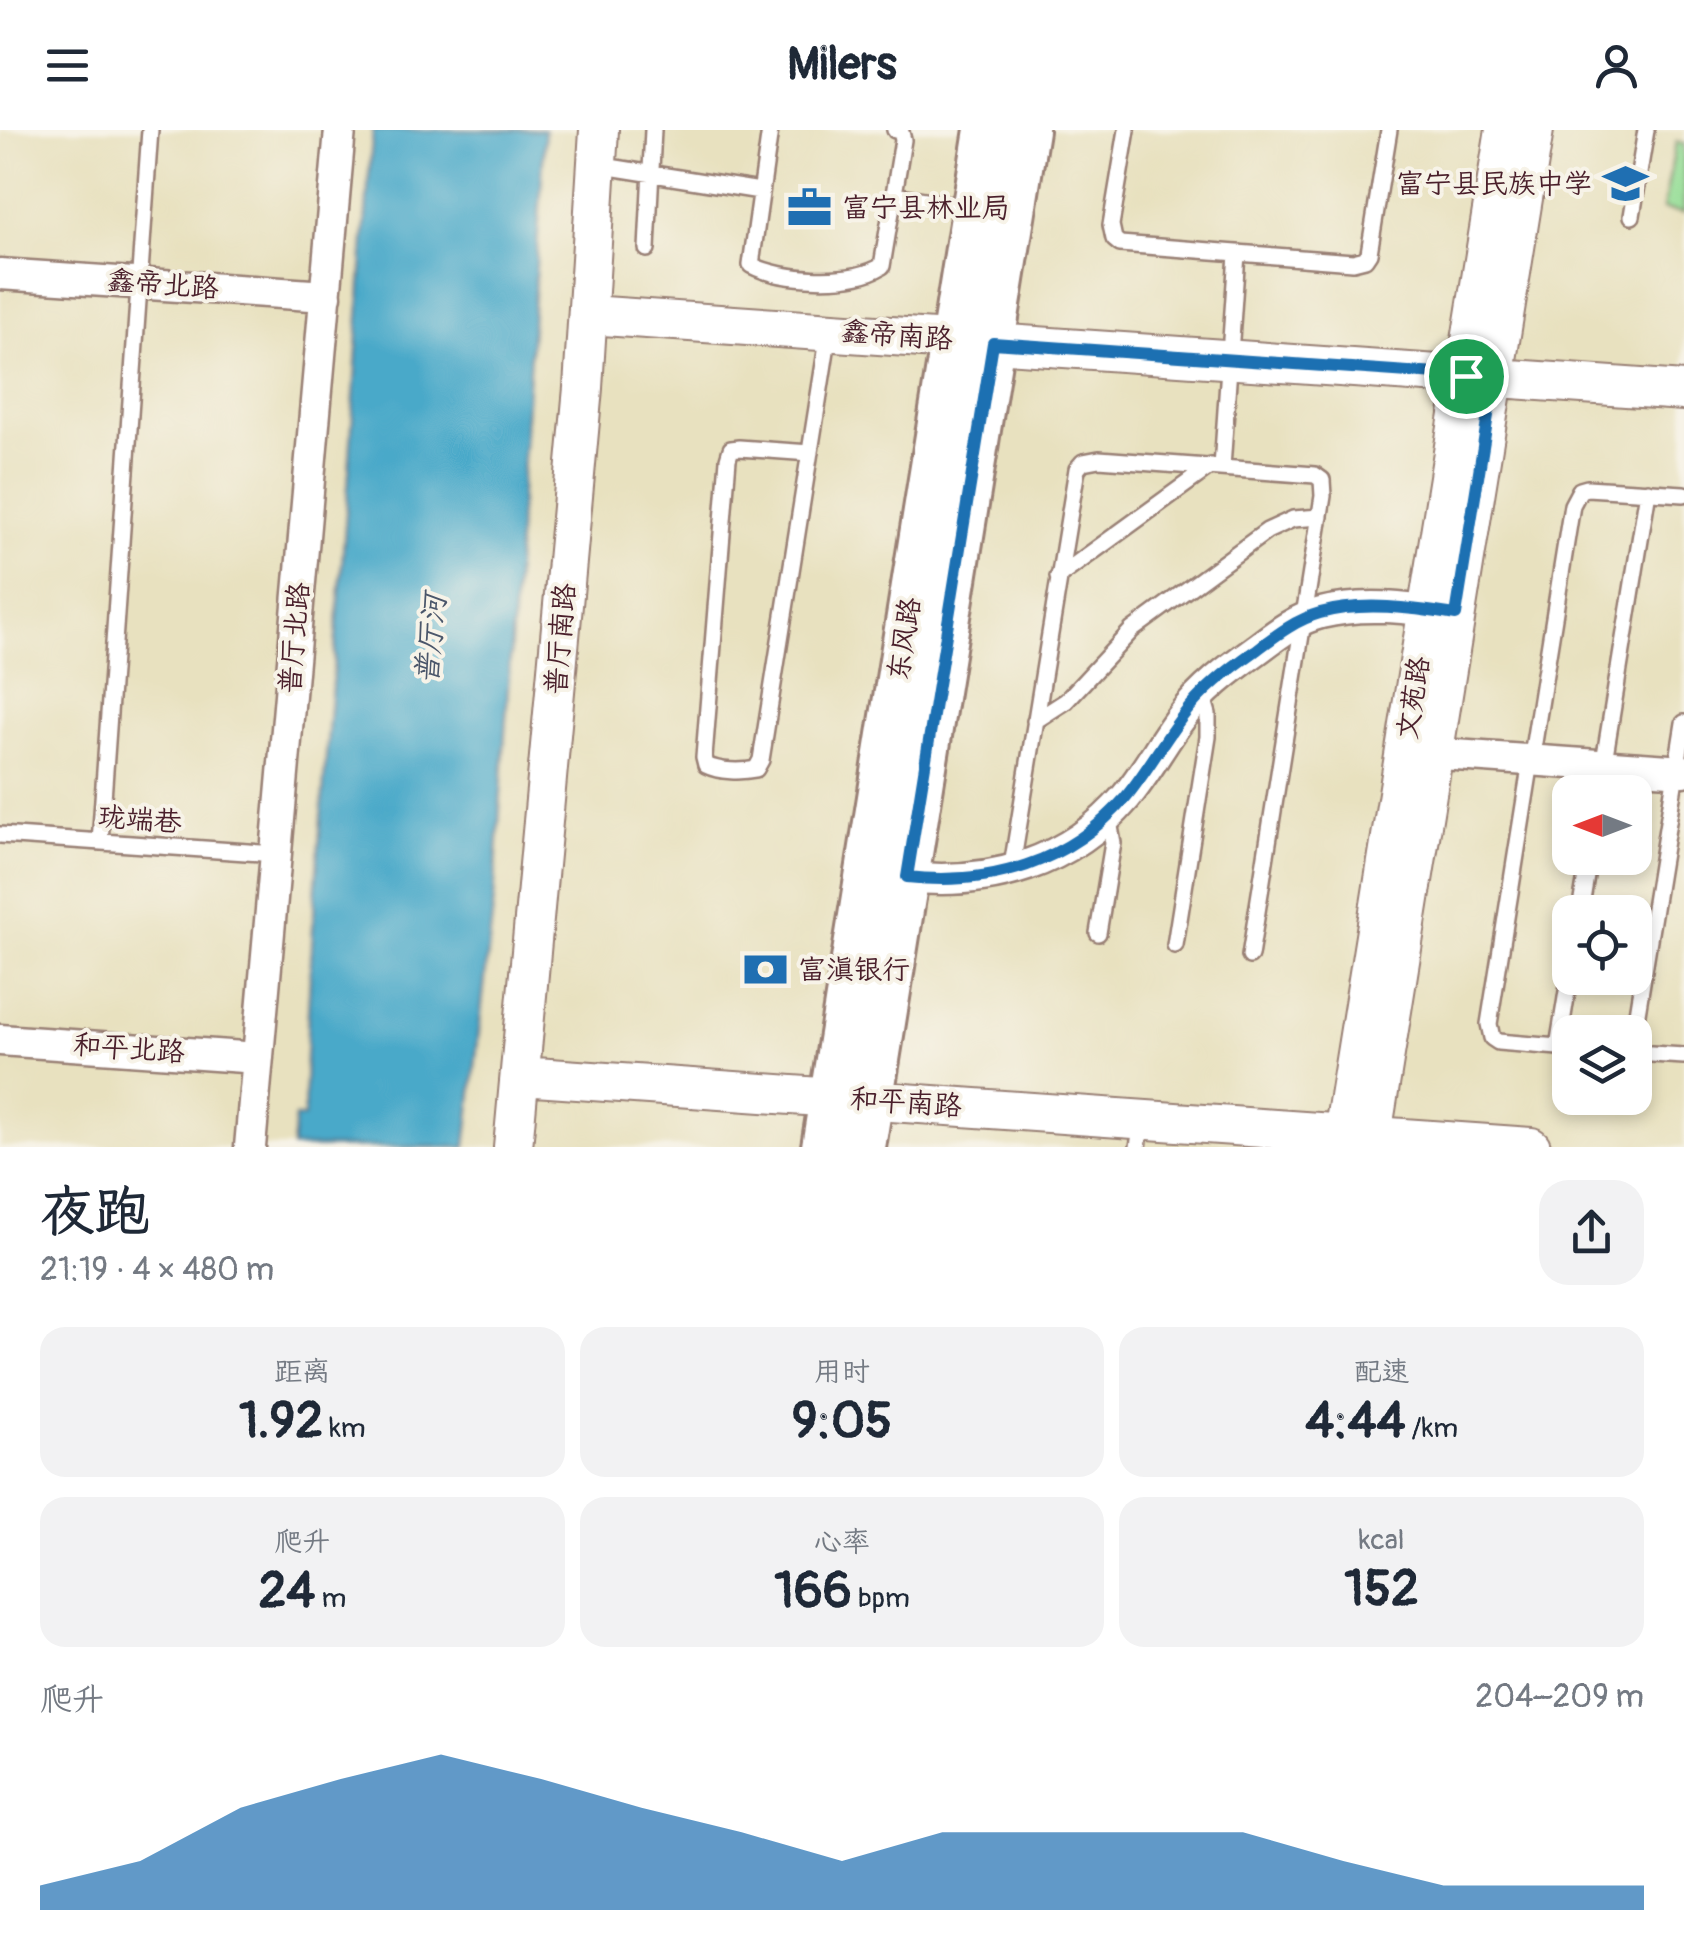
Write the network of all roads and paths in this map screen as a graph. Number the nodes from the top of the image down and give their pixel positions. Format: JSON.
{"nodes":[{"id":1,"x":150,"y":130,"type":"edge"},
{"id":2,"x":340,"y":130,"type":"edge"},
{"id":3,"x":654,"y":130,"type":"edge"},
{"id":4,"x":770,"y":130,"type":"edge"},
{"id":5,"x":896,"y":130,"type":"edge"},
{"id":6,"x":986,"y":130,"type":"edge"},
{"id":7,"x":1027,"y":130,"type":"edge"},
{"id":8,"x":1126,"y":130,"type":"edge"},
{"id":9,"x":1389,"y":130,"type":"edge"},
{"id":10,"x":1505,"y":130,"type":"edge"},
{"id":11,"x":1534,"y":130,"type":"edge"},
{"id":12,"x":1646,"y":130,"type":"edge"},
{"id":13,"x":598,"y":148,"type":"edge"},
{"id":14,"x":651,"y":174,"type":"junction"},
{"id":15,"x":760,"y":191,"type":"junction"},
{"id":16,"x":894,"y":195,"type":"junction"},
{"id":17,"x":974,"y":208,"type":"junction"},
{"id":18,"x":1632,"y":216,"type":"dead end"},
{"id":19,"x":647,"y":249,"type":"dead end"},
{"id":20,"x":1237,"y":254,"type":"junction"},
{"id":21,"x":0,"y":274,"type":"edge"},
{"id":22,"x":139,"y":284,"type":"junction"},
{"id":23,"x":326,"y":296,"type":"junction"},
{"id":24,"x":589,"y":315,"type":"junction"},
{"id":25,"x":829,"y":332,"type":"junction"},
{"id":26,"x":973,"y":342,"type":"junction"},
{"id":27,"x":1230,"y":360,"type":"junction"},
{"id":28,"x":1480,"y":377,"type":"junction"},
{"id":29,"x":1684,"y":391,"type":"edge"},
{"id":30,"x":810,"y":453,"type":"junction"},
{"id":31,"x":1216,"y":467,"type":"junction"},
{"id":32,"x":1648,"y":491,"type":"junction"},
{"id":33,"x":1684,"y":494,"type":"edge"},
{"id":34,"x":1320,"y":517,"type":"junction"},
{"id":35,"x":1058,"y":577,"type":"junction"},
{"id":36,"x":1442,"y":613,"type":"junction"},
{"id":37,"x":1304,"y":619,"type":"junction"},
{"id":38,"x":1202,"y":694,"type":"junction"},
{"id":39,"x":1035,"y":721,"type":"junction"},
{"id":40,"x":1684,"y":723,"type":"edge"},
{"id":41,"x":1419,"y":752,"type":"junction"},
{"id":42,"x":1531,"y":760,"type":"junction"},
{"id":43,"x":1680,"y":771,"type":"edge"},
{"id":44,"x":1586,"y":775,"type":"edge"},
{"id":45,"x":1602,"y":775,"type":"edge"},
{"id":46,"x":1640,"y":775,"type":"edge"},
{"id":47,"x":1108,"y":816,"type":"junction"},
{"id":48,"x":0,"y":835,"type":"edge"},
{"id":49,"x":100,"y":842,"type":"junction"},
{"id":50,"x":276,"y":854,"type":"junction"},
{"id":51,"x":1011,"y":872,"type":"junction"},
{"id":52,"x":907,"y":877,"type":"junction"},
{"id":53,"x":1098,"y":933,"type":"dead end"},
{"id":54,"x":1175,"y":945,"type":"dead end"},
{"id":55,"x":1250,"y":956,"type":"dead end"},
{"id":56,"x":1637,"y":1015,"type":"edge"},
{"id":57,"x":0,"y":1040,"type":"edge"},
{"id":58,"x":1552,"y":1047,"type":"edge"},
{"id":59,"x":1652,"y":1054,"type":"edge"},
{"id":60,"x":1684,"y":1056,"type":"edge"},
{"id":61,"x":258,"y":1058,"type":"junction"},
{"id":62,"x":521,"y":1076,"type":"junction"},
{"id":63,"x":851,"y":1099,"type":"junction"},
{"id":64,"x":1140,"y":1134,"type":"edge"},
{"id":65,"x":1230,"y":1137,"type":"edge"},
{"id":66,"x":1357,"y":1141,"type":"edge"},
{"id":67,"x":250,"y":1147,"type":"edge"},
{"id":68,"x":512,"y":1147,"type":"edge"},
{"id":69,"x":823,"y":1147,"type":"edge"},
{"id":70,"x":864,"y":1147,"type":"edge"},
{"id":71,"x":1532,"y":1147,"type":"edge"}],
"edges":[{"from":1,"to":22,"type":"lane"},
{"from":2,"to":23,"type":"street","name":"普厅北路"},
{"from":3,"to":14,"type":"lane"},
{"from":4,"to":15,"type":"lane"},
{"from":5,"to":16,"type":"lane"},
{"from":6,"to":17,"type":"main road","name":"东风路"},
{"from":7,"to":26,"type":"main road","name":"东风路"},
{"from":8,"to":20,"type":"lane"},
{"from":9,"to":20,"type":"lane"},
{"from":10,"to":28,"type":"street","name":"文苑路"},
{"from":11,"to":28,"type":"street","name":"文苑路"},
{"from":12,"to":18,"type":"lane"},
{"from":13,"to":14,"type":"lane"},
{"from":13,"to":24,"type":"street","name":"普厅南路"},
{"from":14,"to":15,"type":"lane"},
{"from":14,"to":19,"type":"lane"},
{"from":15,"to":16,"type":"lane"},
{"from":16,"to":17,"type":"lane"},
{"from":17,"to":26,"type":"main road","name":"东风路"},
{"from":20,"to":27,"type":"lane"},
{"from":21,"to":22,"type":"street","name":"鑫帝北路"},
{"from":22,"to":23,"type":"street","name":"鑫帝北路"},
{"from":22,"to":49,"type":"lane"},
{"from":23,"to":50,"type":"street","name":"普厅北路"},
{"from":24,"to":25,"type":"street","name":"鑫帝南路"},
{"from":24,"to":62,"type":"street","name":"普厅南路"},
{"from":25,"to":26,"type":"street","name":"鑫帝南路"},
{"from":25,"to":30,"type":"lane"},
{"from":26,"to":27,"type":"street","name":"鑫帝南路"},
{"from":26,"to":52,"type":"main road","name":"东风路"},
{"from":26,"to":63,"type":"main road","name":"东风路"},
{"from":27,"to":28,"type":"street","name":"鑫帝南路"},
{"from":27,"to":31,"type":"lane"},
{"from":28,"to":29,"type":"street","name":"鑫帝南路"},
{"from":28,"to":36,"type":"street","name":"文苑路"},
{"from":30,"to":30,"type":"lane"},
{"from":31,"to":34,"type":"lane"},
{"from":31,"to":35,"type":"lane"},
{"from":31,"to":35,"type":"lane"},
{"from":32,"to":33,"type":"lane"},
{"from":32,"to":42,"type":"lane"},
{"from":32,"to":45,"type":"lane"},
{"from":34,"to":37,"type":"lane"},
{"from":34,"to":39,"type":"lane"},
{"from":35,"to":39,"type":"lane"},
{"from":36,"to":37,"type":"street"},
{"from":36,"to":41,"type":"street","name":"文苑路"},
{"from":37,"to":38,"type":"street"},
{"from":37,"to":55,"type":"lane"},
{"from":38,"to":47,"type":"street"},
{"from":38,"to":54,"type":"lane"},
{"from":39,"to":51,"type":"lane"},
{"from":40,"to":43,"type":"lane"},
{"from":41,"to":42,"type":"street"},
{"from":41,"to":66,"type":"street","name":"文苑路"},
{"from":42,"to":44,"type":"street"},
{"from":42,"to":58,"type":"lane"},
{"from":43,"to":46,"type":"street"},
{"from":43,"to":56,"type":"lane"},
{"from":47,"to":51,"type":"street"},
{"from":47,"to":53,"type":"lane"},
{"from":48,"to":49,"type":"lane","name":"珑端巷"},
{"from":49,"to":50,"type":"lane","name":"珑端巷"},
{"from":50,"to":61,"type":"street","name":"普厅北路"},
{"from":51,"to":52,"type":"street"},
{"from":52,"to":63,"type":"main road","name":"东风路"},
{"from":57,"to":61,"type":"street","name":"和平北路"},
{"from":59,"to":60,"type":"lane"},
{"from":61,"to":67,"type":"street","name":"普厅北路"},
{"from":62,"to":63,"type":"street","name":"和平南路"},
{"from":62,"to":68,"type":"street","name":"普厅南路"},
{"from":63,"to":64,"type":"street","name":"和平南路"},
{"from":63,"to":69,"type":"main road","name":"东风路"},
{"from":63,"to":70,"type":"main road","name":"东风路"},
{"from":64,"to":65,"type":"street","name":"和平南路"},
{"from":65,"to":66,"type":"street","name":"和平南路"},
{"from":66,"to":71,"type":"street","name":"和平南路"}]}
